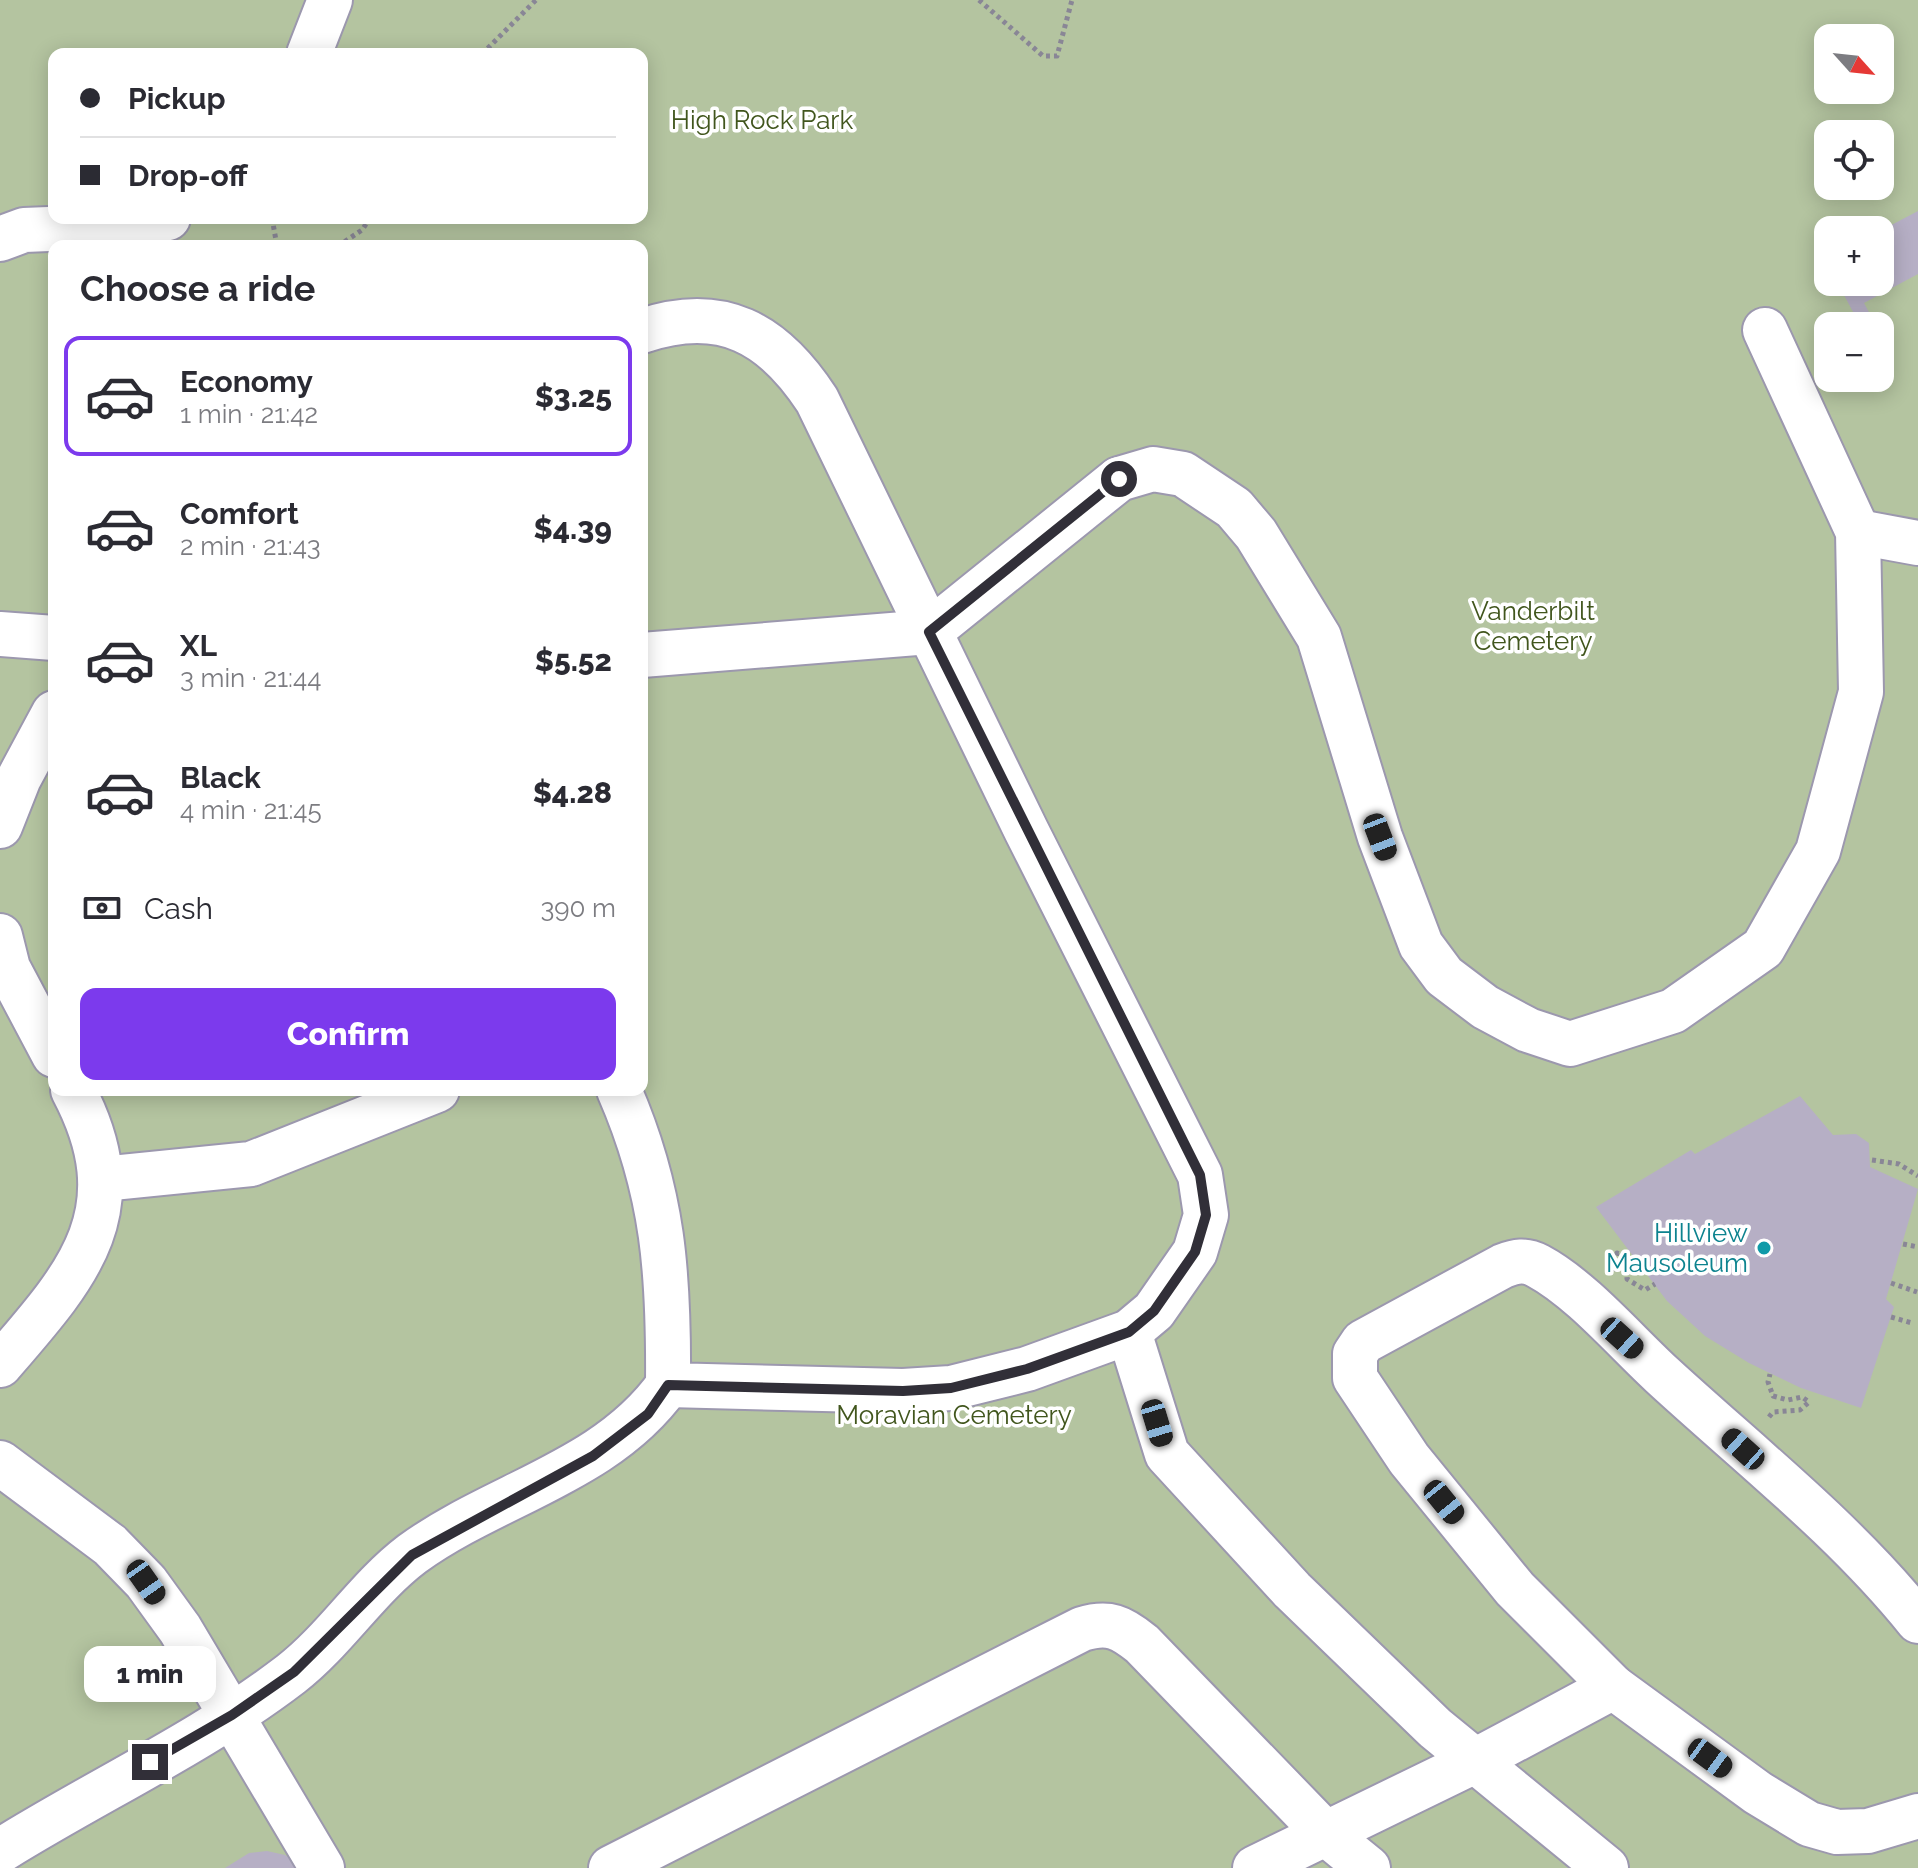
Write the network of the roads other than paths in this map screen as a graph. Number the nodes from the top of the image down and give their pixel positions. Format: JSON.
{"nodes":[{"id":1,"x":330,"y":0,"type":"edge"},
{"id":2,"x":311,"y":48,"type":"edge"},
{"id":3,"x":134,"y":224,"type":"edge"},
{"id":4,"x":0,"y":239,"type":"edge"},
{"id":5,"x":648,"y":329,"type":"edge"},
{"id":6,"x":1765,"y":330,"type":"dead end"},
{"id":7,"x":1858,"y":532,"type":"junction"},
{"id":8,"x":1918,"y":543,"type":"edge"},
{"id":9,"x":929,"y":632,"type":"junction"},
{"id":10,"x":0,"y":634,"type":"edge"},
{"id":11,"x":48,"y":638,"type":"edge"},
{"id":12,"x":648,"y":655,"type":"edge"},
{"id":13,"x":48,"y":724,"type":"edge"},
{"id":14,"x":0,"y":826,"type":"edge"},
{"id":15,"x":0,"y":936,"type":"edge"},
{"id":16,"x":48,"y":1044,"type":"edge"},
{"id":17,"x":76,"y":1096,"type":"edge"},
{"id":18,"x":422,"y":1096,"type":"edge"},
{"id":19,"x":621,"y":1096,"type":"edge"},
{"id":20,"x":102,"y":1179,"type":"junction"},
{"id":21,"x":1129,"y":1332,"type":"junction"},
{"id":22,"x":0,"y":1365,"type":"edge"},
{"id":23,"x":668,"y":1385,"type":"junction"},
{"id":24,"x":0,"y":1463,"type":"edge"},
{"id":25,"x":1918,"y":1621,"type":"edge"},
{"id":26,"x":1613,"y":1687,"type":"junction"},
{"id":27,"x":232,"y":1715,"type":"junction"},
{"id":28,"x":1473,"y":1762,"type":"junction"},
{"id":29,"x":1918,"y":1816,"type":"edge"},
{"id":30,"x":1325,"y":1833,"type":"junction"},
{"id":31,"x":0,"y":1851,"type":"edge"},
{"id":32,"x":322,"y":1868,"type":"edge"},
{"id":33,"x":611,"y":1868,"type":"edge"},
{"id":34,"x":1255,"y":1868,"type":"edge"},
{"id":35,"x":1368,"y":1868,"type":"edge"},
{"id":36,"x":1606,"y":1868,"type":"edge"}],
"edges":[{"from":1,"to":2,"type":"lane"},
{"from":3,"to":4,"type":"lane"},
{"from":5,"to":9,"type":"lane"},
{"from":6,"to":7,"type":"lane"},
{"from":7,"to":8,"type":"lane"},
{"from":7,"to":9,"type":"lane"},
{"from":9,"to":12,"type":"lane"},
{"from":9,"to":21,"type":"lane"},
{"from":10,"to":11,"type":"lane"},
{"from":13,"to":14,"type":"lane"},
{"from":15,"to":16,"type":"lane"},
{"from":17,"to":20,"type":"lane"},
{"from":18,"to":20,"type":"lane"},
{"from":19,"to":23,"type":"lane"},
{"from":20,"to":22,"type":"lane"},
{"from":21,"to":23,"type":"lane"},
{"from":21,"to":28,"type":"lane"},
{"from":23,"to":27,"type":"lane"},
{"from":24,"to":27,"type":"lane"},
{"from":25,"to":26,"type":"lane"},
{"from":26,"to":28,"type":"lane"},
{"from":26,"to":29,"type":"lane"},
{"from":27,"to":31,"type":"lane"},
{"from":27,"to":32,"type":"lane"},
{"from":28,"to":30,"type":"lane"},
{"from":28,"to":36,"type":"lane"},
{"from":30,"to":33,"type":"lane"},
{"from":30,"to":34,"type":"lane"},
{"from":30,"to":35,"type":"lane"}]}
